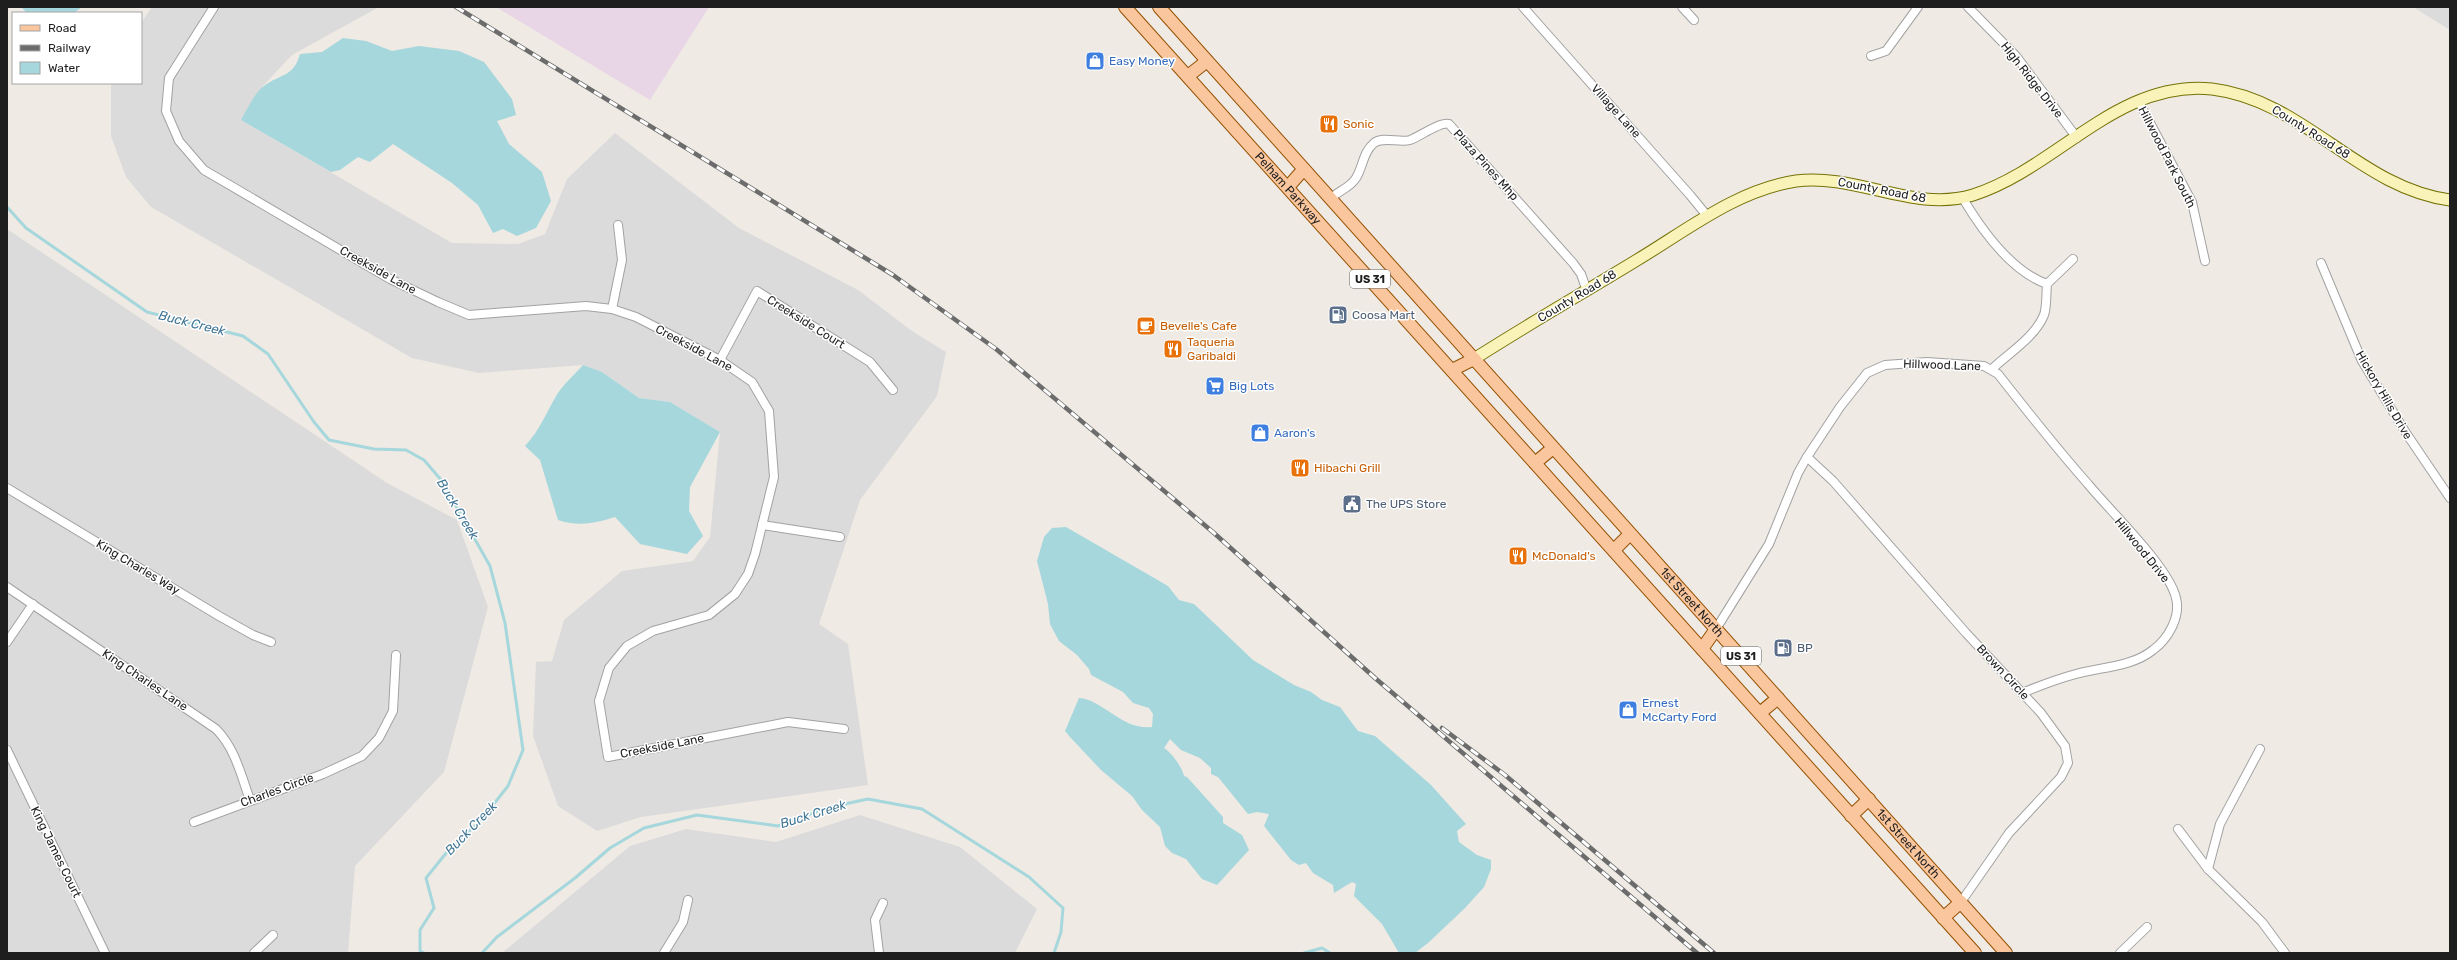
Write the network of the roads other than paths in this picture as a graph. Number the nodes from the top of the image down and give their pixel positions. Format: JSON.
{"nodes":[{"id":1,"x":214,"y":7,"type":"edge"},
{"id":2,"x":1125,"y":7,"type":"edge"},
{"id":3,"x":1159,"y":7,"type":"edge"},
{"id":4,"x":1523,"y":7,"type":"edge"},
{"id":5,"x":1682,"y":7,"type":"edge"},
{"id":6,"x":1918,"y":7,"type":"edge"},
{"id":7,"x":1968,"y":7,"type":"edge"},
{"id":8,"x":1694,"y":20,"type":"dead end"},
{"id":9,"x":1871,"y":56,"type":"dead end"},
{"id":10,"x":1207,"y":61,"type":"junction"},
{"id":11,"x":1188,"y":76,"type":"junction"},
{"id":12,"x":2138,"y":100,"type":"junction"},
{"id":13,"x":2077,"y":138,"type":"junction"},
{"id":14,"x":1303,"y":170,"type":"junction"},
{"id":15,"x":1288,"y":188,"type":"junction"},
{"id":16,"x":1962,"y":197,"type":"junction"},
{"id":17,"x":1330,"y":199,"type":"junction"},
{"id":18,"x":2450,"y":200,"type":"edge"},
{"id":19,"x":1708,"y":217,"type":"junction"},
{"id":20,"x":618,"y":225,"type":"dead end"},
{"id":21,"x":2073,"y":259,"type":"dead end"},
{"id":22,"x":2206,"y":261,"type":"dead end"},
{"id":23,"x":2321,"y":263,"type":"dead end"},
{"id":24,"x":2046,"y":284,"type":"junction"},
{"id":25,"x":1587,"y":291,"type":"junction"},
{"id":26,"x":612,"y":310,"type":"junction"},
{"id":27,"x":1474,"y":359,"type":"junction"},
{"id":28,"x":720,"y":360,"type":"junction"},
{"id":29,"x":1992,"y":369,"type":"junction"},
{"id":30,"x":1452,"y":370,"type":"junction"},
{"id":31,"x":893,"y":390,"type":"dead end"},
{"id":32,"x":1553,"y":448,"type":"junction"},
{"id":33,"x":1807,"y":457,"type":"junction"},
{"id":34,"x":1535,"y":463,"type":"junction"},
{"id":35,"x":7,"y":488,"type":"edge"},
{"id":36,"x":2450,"y":498,"type":"edge"},
{"id":37,"x":762,"y":525,"type":"junction"},
{"id":38,"x":1630,"y":534,"type":"junction"},
{"id":39,"x":840,"y":537,"type":"dead end"},
{"id":40,"x":1614,"y":550,"type":"junction"},
{"id":41,"x":7,"y":587,"type":"edge"},
{"id":42,"x":33,"y":604,"type":"junction"},
{"id":43,"x":1716,"y":629,"type":"junction"},
{"id":44,"x":7,"y":642,"type":"edge"},
{"id":45,"x":271,"y":642,"type":"dead end"},
{"id":46,"x":1702,"y":648,"type":"junction"},
{"id":47,"x":396,"y":655,"type":"dead end"},
{"id":48,"x":2022,"y":693,"type":"junction"},
{"id":49,"x":1778,"y":698,"type":"junction"},
{"id":50,"x":1760,"y":713,"type":"junction"},
{"id":51,"x":844,"y":728,"type":"dead end"},
{"id":52,"x":2260,"y":749,"type":"dead end"},
{"id":53,"x":7,"y":750,"type":"edge"},
{"id":54,"x":1869,"y":799,"type":"junction"},
{"id":55,"x":250,"y":800,"type":"junction"},
{"id":56,"x":1852,"y":816,"type":"junction"},
{"id":57,"x":194,"y":822,"type":"dead end"},
{"id":58,"x":2178,"y":829,"type":"dead end"},
{"id":59,"x":2208,"y":869,"type":"junction"},
{"id":60,"x":688,"y":900,"type":"dead end"},
{"id":61,"x":1961,"y":902,"type":"junction"},
{"id":62,"x":883,"y":903,"type":"dead end"},
{"id":63,"x":1943,"y":918,"type":"junction"},
{"id":64,"x":2147,"y":927,"type":"dead end"},
{"id":65,"x":273,"y":935,"type":"dead end"},
{"id":66,"x":105,"y":953,"type":"edge"},
{"id":67,"x":254,"y":953,"type":"edge"},
{"id":68,"x":664,"y":953,"type":"edge"},
{"id":69,"x":879,"y":953,"type":"edge"},
{"id":70,"x":1975,"y":953,"type":"edge"},
{"id":71,"x":2006,"y":953,"type":"edge"},
{"id":72,"x":2120,"y":953,"type":"edge"},
{"id":73,"x":2285,"y":953,"type":"edge"}],
"edges":[{"from":1,"to":26,"type":"street","name":"Creekside Lane"},
{"from":2,"to":11,"type":"main road","name":"Pelham Parkway","number":"US 31"},
{"from":3,"to":10,"type":"main road","name":"Pelham Parkway","number":"US 31"},
{"from":4,"to":19,"type":"street","name":"Village Lane"},
{"from":5,"to":8,"type":"street"},
{"from":6,"to":9,"type":"street"},
{"from":7,"to":13,"type":"street","name":"High Ridge Drive"},
{"from":10,"to":11,"type":"main road"},
{"from":10,"to":14,"type":"main road","name":"Pelham Parkway","number":"US 31"},
{"from":11,"to":15,"type":"main road","name":"Pelham Parkway","number":"US 31"},
{"from":12,"to":13,"type":"street","name":"County Road 68"},
{"from":12,"to":18,"type":"street","name":"County Road 68"},
{"from":12,"to":22,"type":"street","name":"Hillwood Park South"},
{"from":13,"to":16,"type":"street","name":"County Road 68"},
{"from":14,"to":15,"type":"main road"},
{"from":14,"to":17,"type":"main road","name":"Pelham Parkway","number":"US 31"},
{"from":15,"to":30,"type":"main road","name":"Pelham Parkway","number":"US 31"},
{"from":16,"to":19,"type":"street","name":"County Road 68"},
{"from":16,"to":24,"type":"street"},
{"from":17,"to":25,"type":"street","name":"Plaza Pines Mhp"},
{"from":17,"to":27,"type":"main road","name":"Pelham Parkway","number":"US 31"},
{"from":19,"to":25,"type":"street","name":"County Road 68"},
{"from":20,"to":26,"type":"street"},
{"from":21,"to":24,"type":"street"},
{"from":23,"to":36,"type":"street","name":"Hickory Hills Drive"},
{"from":24,"to":29,"type":"street","name":"Hillwood Lane"},
{"from":25,"to":27,"type":"street","name":"County Road 68"},
{"from":26,"to":28,"type":"street","name":"Creekside Lane"},
{"from":27,"to":30,"type":"main road"},
{"from":27,"to":32,"type":"main road","name":"1st Street North","number":"US 31"},
{"from":28,"to":31,"type":"street","name":"Creekside Court"},
{"from":28,"to":37,"type":"street","name":"Creekside Lane"},
{"from":29,"to":33,"type":"street","name":"Hillwood Lane"},
{"from":29,"to":48,"type":"street","name":"Hillwood Drive"},
{"from":30,"to":34,"type":"main road","name":"1st Street North","number":"US 31"},
{"from":32,"to":34,"type":"main road"},
{"from":32,"to":38,"type":"main road","name":"1st Street North","number":"US 31"},
{"from":33,"to":43,"type":"street","name":"Hillwood Lane"},
{"from":33,"to":48,"type":"street","name":"Brown Circle"},
{"from":34,"to":40,"type":"main road","name":"1st Street North","number":"US 31"},
{"from":35,"to":45,"type":"street","name":"King Charles Way"},
{"from":37,"to":39,"type":"street"},
{"from":37,"to":51,"type":"street","name":"Creekside Lane"},
{"from":38,"to":40,"type":"main road"},
{"from":38,"to":43,"type":"main road","name":"1st Street North","number":"US 31"},
{"from":40,"to":46,"type":"main road","name":"1st Street North","number":"US 31"},
{"from":41,"to":42,"type":"street","name":"King Charles Lane"},
{"from":42,"to":44,"type":"street"},
{"from":42,"to":55,"type":"street","name":"King Charles Lane"},
{"from":43,"to":46,"type":"main road"},
{"from":43,"to":49,"type":"main road","name":"1st Street North","number":"US 31"},
{"from":46,"to":50,"type":"main road","name":"1st Street North","number":"US 31"},
{"from":47,"to":55,"type":"street","name":"Charles Circle"},
{"from":48,"to":61,"type":"street","name":"Brown Circle"},
{"from":49,"to":50,"type":"main road"},
{"from":49,"to":54,"type":"main road","name":"1st Street North","number":"US 31"},
{"from":50,"to":56,"type":"main road","name":"1st Street North","number":"US 31"},
{"from":52,"to":59,"type":"street"},
{"from":53,"to":66,"type":"street","name":"King James Court"},
{"from":54,"to":56,"type":"main road"},
{"from":54,"to":61,"type":"main road","name":"1st Street North","number":"US 31"},
{"from":55,"to":57,"type":"street","name":"Charles Circle"},
{"from":56,"to":63,"type":"main road","name":"1st Street North","number":"US 31"},
{"from":58,"to":59,"type":"street"},
{"from":59,"to":73,"type":"street"},
{"from":60,"to":68,"type":"street"},
{"from":61,"to":63,"type":"main road"},
{"from":61,"to":71,"type":"main road","name":"1st Street North","number":"US 31"},
{"from":62,"to":69,"type":"street"},
{"from":63,"to":70,"type":"main road","name":"1st Street North","number":"US 31"},
{"from":64,"to":72,"type":"street"},
{"from":65,"to":67,"type":"street"}]}
